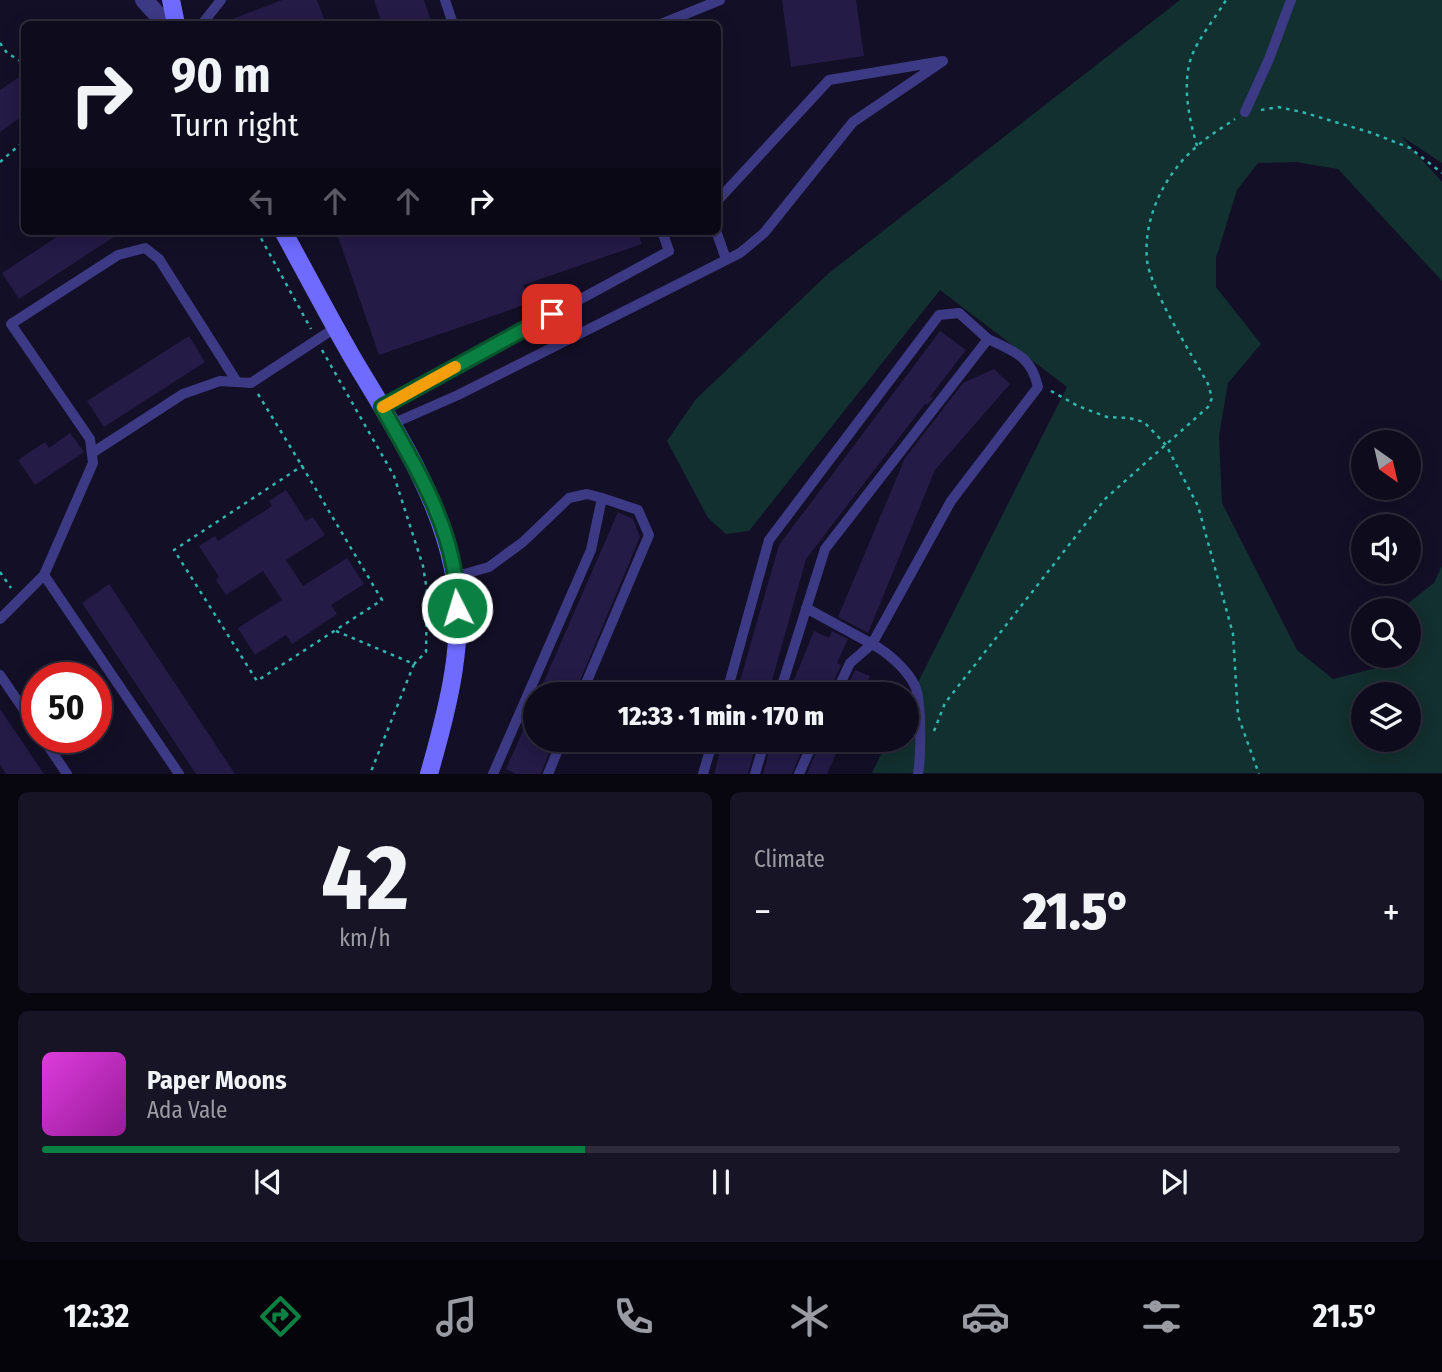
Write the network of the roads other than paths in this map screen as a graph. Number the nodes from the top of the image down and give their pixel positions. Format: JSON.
{"nodes":[{"id":1,"x":144,"y":0,"type":"edge"},
{"id":2,"x":171,"y":0,"type":"edge"},
{"id":3,"x":221,"y":0,"type":"edge"},
{"id":4,"x":444,"y":0,"type":"edge"},
{"id":5,"x":720,"y":0,"type":"edge"},
{"id":6,"x":1291,"y":0,"type":"edge"},
{"id":7,"x":163,"y":21,"type":"edge"},
{"id":8,"x":175,"y":21,"type":"edge"},
{"id":9,"x":204,"y":21,"type":"edge"},
{"id":10,"x":452,"y":21,"type":"edge"},
{"id":11,"x":668,"y":21,"type":"edge"},
{"id":12,"x":1245,"y":112,"type":"road end"},
{"id":13,"x":721,"y":197,"type":"edge"},
{"id":14,"x":285,"y":235,"type":"edge"},
{"id":15,"x":663,"y":235,"type":"edge"},
{"id":16,"x":717,"y":235,"type":"edge"},
{"id":17,"x":726,"y":260,"type":"junction"},
{"id":18,"x":335,"y":328,"type":"junction"},
{"id":19,"x":988,"y":339,"type":"junction"},
{"id":20,"x":237,"y":382,"type":"junction"},
{"id":21,"x":382,"y":407,"type":"junction"},
{"id":22,"x":392,"y":424,"type":"junction"},
{"id":23,"x":92,"y":453,"type":"junction"},
{"id":24,"x":602,"y":498,"type":"junction"},
{"id":25,"x":44,"y":575,"type":"junction"},
{"id":26,"x":454,"y":577,"type":"junction"},
{"id":27,"x":806,"y":608,"type":"junction"},
{"id":28,"x":0,"y":619,"type":"edge"},
{"id":29,"x":872,"y":644,"type":"junction"},
{"id":30,"x":0,"y":674,"type":"edge"},
{"id":31,"x":587,"y":682,"type":"edge"},
{"id":32,"x":730,"y":682,"type":"edge"},
{"id":33,"x":783,"y":682,"type":"edge"},
{"id":34,"x":841,"y":682,"type":"edge"},
{"id":35,"x":21,"y":705,"type":"edge"},
{"id":36,"x":557,"y":752,"type":"edge"},
{"id":37,"x":710,"y":752,"type":"edge"},
{"id":38,"x":761,"y":752,"type":"edge"},
{"id":39,"x":809,"y":752,"type":"edge"},
{"id":40,"x":53,"y":753,"type":"edge"},
{"id":41,"x":67,"y":774,"type":"edge"},
{"id":42,"x":179,"y":774,"type":"edge"},
{"id":43,"x":429,"y":774,"type":"edge"},
{"id":44,"x":493,"y":774,"type":"edge"},
{"id":45,"x":548,"y":774,"type":"edge"},
{"id":46,"x":704,"y":774,"type":"edge"},
{"id":47,"x":755,"y":774,"type":"edge"},
{"id":48,"x":799,"y":774,"type":"edge"},
{"id":49,"x":918,"y":774,"type":"edge"}],
"edges":[{"from":1,"to":7,"type":"street"},
{"from":2,"to":8,"type":"main road"},
{"from":3,"to":9,"type":"lane"},
{"from":4,"to":10,"type":"lane"},
{"from":5,"to":11,"type":"lane"},
{"from":6,"to":12,"type":"lane"},
{"from":13,"to":17,"type":"lane"},
{"from":14,"to":18,"type":"main road"},
{"from":15,"to":21,"type":"lane"},
{"from":16,"to":17,"type":"lane"},
{"from":17,"to":22,"type":"lane"},
{"from":18,"to":20,"type":"lane"},
{"from":18,"to":21,"type":"main road"},
{"from":19,"to":27,"type":"lane"},
{"from":19,"to":29,"type":"lane"},
{"from":19,"to":32,"type":"lane"},
{"from":20,"to":23,"type":"lane"},
{"from":20,"to":23,"type":"lane"},
{"from":21,"to":22,"type":"main road"},
{"from":22,"to":26,"type":"main road"},
{"from":23,"to":25,"type":"lane"},
{"from":24,"to":26,"type":"lane"},
{"from":24,"to":31,"type":"lane"},
{"from":24,"to":44,"type":"lane"},
{"from":25,"to":28,"type":"lane"},
{"from":25,"to":42,"type":"lane"},
{"from":26,"to":43,"type":"main road"},
{"from":27,"to":29,"type":"lane"},
{"from":27,"to":33,"type":"lane"},
{"from":29,"to":34,"type":"lane"},
{"from":29,"to":49,"type":"lane"},
{"from":30,"to":35,"type":"lane"},
{"from":36,"to":45,"type":"lane"},
{"from":37,"to":46,"type":"lane"},
{"from":38,"to":47,"type":"lane"},
{"from":39,"to":48,"type":"lane"},
{"from":40,"to":41,"type":"lane"}]}
